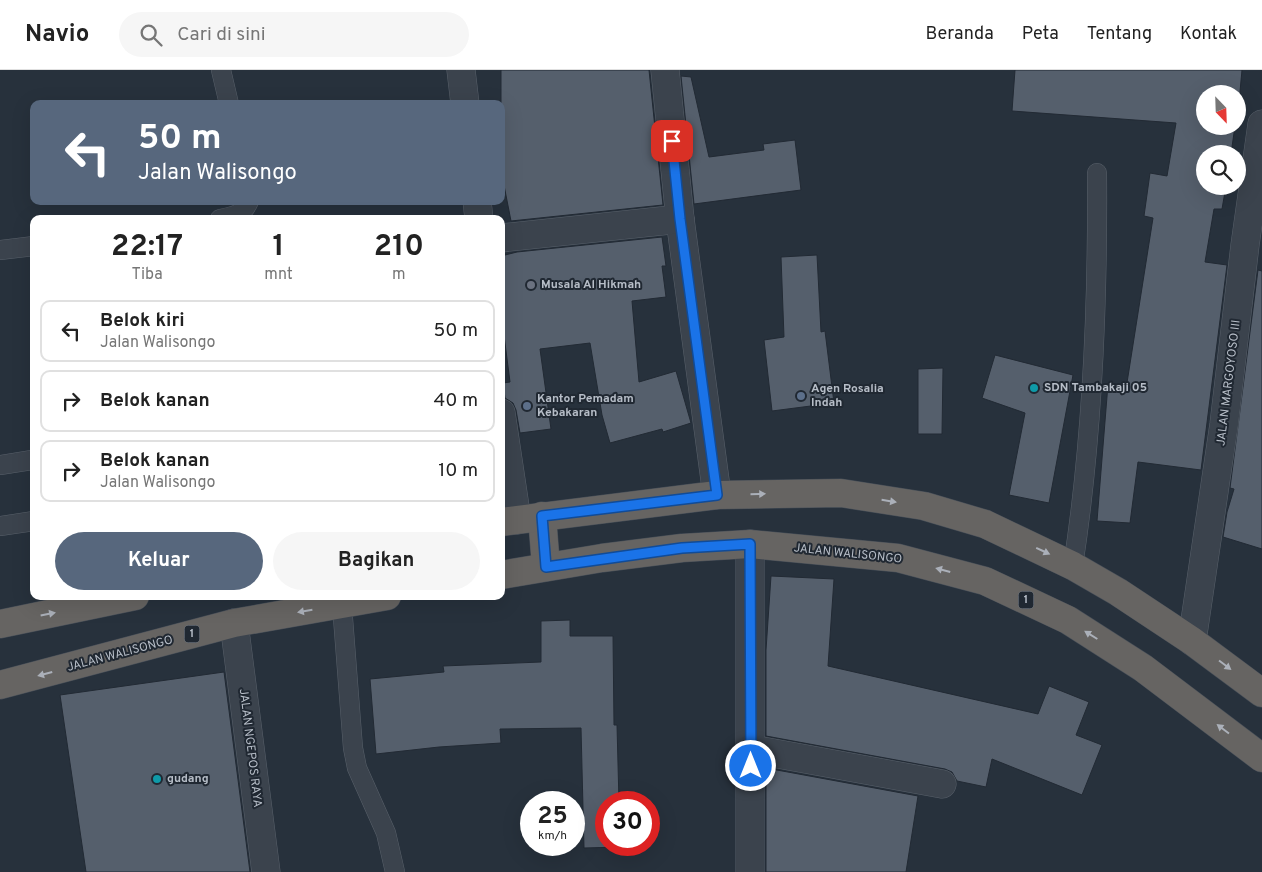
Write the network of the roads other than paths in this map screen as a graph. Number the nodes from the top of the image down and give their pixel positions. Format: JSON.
{"nodes":[{"id":1,"x":221,"y":70,"type":"edge"},
{"id":2,"x":461,"y":70,"type":"edge"},
{"id":3,"x":665,"y":70,"type":"edge"},
{"id":4,"x":228,"y":100,"type":"edge"},
{"id":5,"x":465,"y":100,"type":"edge"},
{"id":6,"x":1262,"y":124,"type":"edge"},
{"id":7,"x":1097,"y":173,"type":"dead end"},
{"id":8,"x":248,"y":205,"type":"edge"},
{"id":9,"x":239,"y":215,"type":"edge"},
{"id":10,"x":680,"y":219,"type":"junction"},
{"id":11,"x":505,"y":238,"type":"edge"},
{"id":12,"x":30,"y":246,"type":"edge"},
{"id":13,"x":1253,"y":246,"type":"edge"},
{"id":14,"x":0,"y":250,"type":"edge"},
{"id":15,"x":505,"y":435,"type":"edge"},
{"id":16,"x":30,"y":460,"type":"edge"},
{"id":17,"x":0,"y":465,"type":"edge"},
{"id":18,"x":717,"y":495,"type":"junction"},
{"id":19,"x":520,"y":519,"type":"edge"},
{"id":20,"x":30,"y":522,"type":"edge"},
{"id":21,"x":0,"y":526,"type":"edge"},
{"id":22,"x":750,"y":544,"type":"junction"},
{"id":23,"x":1073,"y":566,"type":"junction"},
{"id":24,"x":546,"y":567,"type":"junction"},
{"id":25,"x":505,"y":574,"type":"edge"},
{"id":26,"x":116,"y":600,"type":"edge"},
{"id":27,"x":364,"y":600,"type":"edge"},
{"id":28,"x":342,"y":604,"type":"junction"},
{"id":29,"x":234,"y":623,"type":"junction"},
{"id":30,"x":0,"y":624,"type":"edge"},
{"id":31,"x":1192,"y":641,"type":"junction"},
{"id":32,"x":0,"y":685,"type":"edge"},
{"id":33,"x":1262,"y":693,"type":"edge"},
{"id":34,"x":751,"y":748,"type":"junction"},
{"id":35,"x":1262,"y":758,"type":"edge"},
{"id":36,"x":942,"y":784,"type":"dead end"},
{"id":37,"x":266,"y":872,"type":"edge"},
{"id":38,"x":395,"y":872,"type":"edge"},
{"id":39,"x":750,"y":872,"type":"edge"}],
"edges":[{"from":1,"to":4,"type":"lane"},
{"from":2,"to":5,"type":"street"},
{"from":3,"to":10,"type":"street"},
{"from":6,"to":13,"type":"street","name":"JALAN MARGOYOSO III"},
{"from":7,"to":23,"type":"lane"},
{"from":8,"to":9,"type":"lane"},
{"from":10,"to":11,"type":"street"},
{"from":10,"to":18,"type":"street"},
{"from":12,"to":14,"type":"lane"},
{"from":13,"to":31,"type":"street","name":"JALAN MARGOYOSO III"},
{"from":15,"to":19,"type":"street"},
{"from":16,"to":17,"type":"lane"},
{"from":18,"to":19,"type":"highway"},
{"from":18,"to":23,"type":"highway","one_way":true},
{"from":19,"to":24,"type":"highway"},
{"from":20,"to":21,"type":"lane"},
{"from":22,"to":24,"type":"highway","name":"JALAN WALISONGO","number":"1"},
{"from":22,"to":34,"type":"street"},
{"from":35,"to":22,"type":"highway","name":"JALAN WALISONGO","number":"1","one_way":true},
{"from":23,"to":31,"type":"highway"},
{"from":24,"to":25,"type":"highway","name":"JALAN WALISONGO","number":"1"},
{"from":30,"to":26,"type":"highway","one_way":true},
{"from":27,"to":28,"type":"highway","name":"JALAN WALISONGO","number":"1"},
{"from":28,"to":29,"type":"highway","name":"JALAN WALISONGO","number":"1","one_way":true},
{"from":28,"to":38,"type":"lane"},
{"from":29,"to":32,"type":"highway","name":"JALAN WALISONGO","number":"1","one_way":true},
{"from":29,"to":37,"type":"street","name":"JALAN NGEPOS RAYA"},
{"from":31,"to":33,"type":"highway","one_way":true},
{"from":34,"to":36,"type":"street"},
{"from":34,"to":39,"type":"street"}]}
